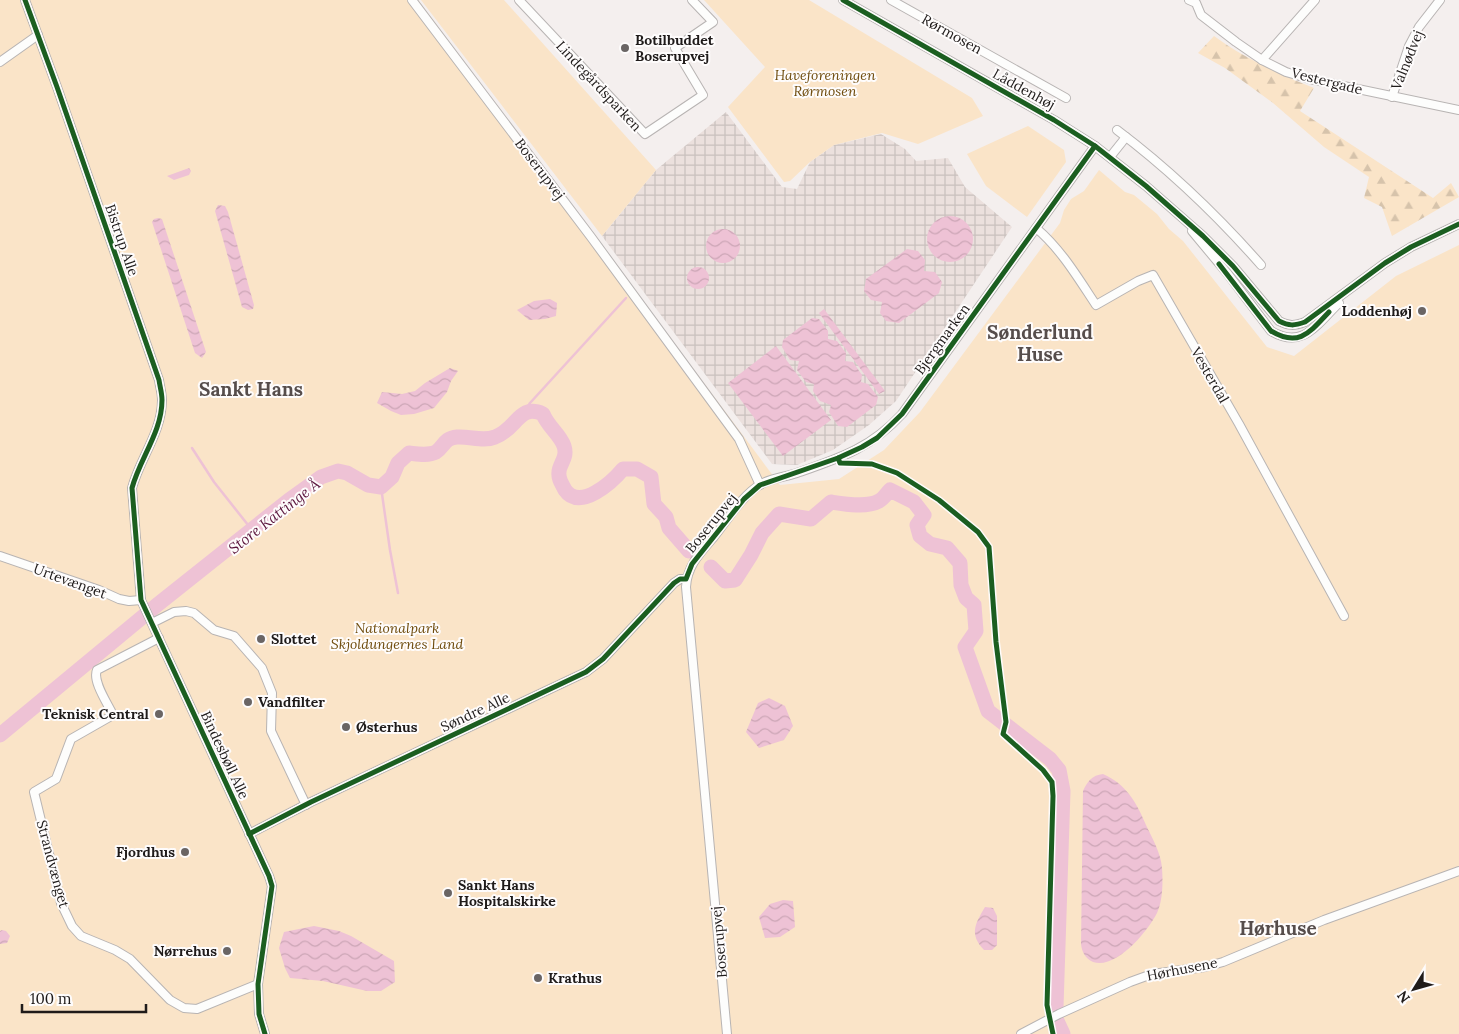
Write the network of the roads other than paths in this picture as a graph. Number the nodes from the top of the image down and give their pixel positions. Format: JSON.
{"nodes":[{"id":1,"x":25,"y":0,"type":"edge"},
{"id":2,"x":412,"y":0,"type":"edge"},
{"id":3,"x":519,"y":0,"type":"edge"},
{"id":4,"x":692,"y":0,"type":"edge"},
{"id":5,"x":843,"y":0,"type":"edge"},
{"id":6,"x":891,"y":0,"type":"edge"},
{"id":7,"x":1204,"y":0,"type":"edge"},
{"id":8,"x":1315,"y":0,"type":"edge"},
{"id":9,"x":1440,"y":0,"type":"edge"},
{"id":10,"x":1192,"y":2,"type":"edge"},
{"id":11,"x":38,"y":35,"type":"junction"},
{"id":12,"x":1262,"y":60,"type":"junction"},
{"id":13,"x":0,"y":62,"type":"edge"},
{"id":14,"x":1392,"y":97,"type":"junction"},
{"id":15,"x":1066,"y":98,"type":"dead end"},
{"id":16,"x":1459,"y":110,"type":"edge"},
{"id":17,"x":1117,"y":130,"type":"dead end"},
{"id":18,"x":1126,"y":137,"type":"junction"},
{"id":19,"x":1095,"y":146,"type":"junction"},
{"id":20,"x":1110,"y":157,"type":"junction"},
{"id":21,"x":1180,"y":217,"type":"junction"},
{"id":22,"x":1459,"y":224,"type":"edge"},
{"id":23,"x":1036,"y":228,"type":"junction"},
{"id":24,"x":1261,"y":265,"type":"dead end"},
{"id":25,"x":1354,"y":288,"type":"junction"},
{"id":26,"x":760,"y":485,"type":"junction"},
{"id":27,"x":132,"y":488,"type":"joint"},
{"id":28,"x":0,"y":556,"type":"edge"},
{"id":29,"x":686,"y":579,"type":"junction"},
{"id":30,"x":141,"y":600,"type":"junction"},
{"id":31,"x":1344,"y":616,"type":"dead end"},
{"id":32,"x":152,"y":623,"type":"junction"},
{"id":33,"x":159,"y":638,"type":"junction"},
{"id":34,"x":306,"y":805,"type":"junction"},
{"id":35,"x":249,"y":834,"type":"junction"},
{"id":36,"x":1459,"y":871,"type":"edge"},
{"id":37,"x":258,"y":984,"type":"junction"},
{"id":38,"x":265,"y":1034,"type":"edge"},
{"id":39,"x":728,"y":1034,"type":"edge"},
{"id":40,"x":1022,"y":1034,"type":"edge"}],
"edges":[{"from":1,"to":11,"type":"street","name":"Bistrup Alle"},
{"from":2,"to":26,"type":"street","name":"Boserupvej"},
{"from":3,"to":4,"type":"street","name":"Lindegårdsparken"},
{"from":5,"to":19,"type":"street","name":"Låddenhøj"},
{"from":6,"to":15,"type":"street","name":"Rørmosen"},
{"from":7,"to":10,"type":"street"},
{"from":8,"to":12,"type":"street"},
{"from":9,"to":14,"type":"street","name":"Valnødvej"},
{"from":10,"to":12,"type":"street","name":"Vestergade"},
{"from":11,"to":13,"type":"street"},
{"from":11,"to":27,"type":"street","name":"Bistrup Alle"},
{"from":12,"to":14,"type":"street","name":"Vestergade"},
{"from":14,"to":16,"type":"street","name":"Vestergade"},
{"from":17,"to":18,"type":"street"},
{"from":18,"to":20,"type":"street"},
{"from":18,"to":24,"type":"street"},
{"from":19,"to":20,"type":"street","name":"Låddenhøj"},
{"from":19,"to":23,"type":"street","name":"Bjergmarken"},
{"from":20,"to":21,"type":"street","name":"Låddenhøj"},
{"from":21,"to":25,"type":"street","name":"Låddenhøj"},
{"from":21,"to":25,"type":"street","name":"Låddenhøj"},
{"from":22,"to":25,"type":"street","name":"Låddenhøj"},
{"from":23,"to":26,"type":"street","name":"Bjergmarken"},
{"from":23,"to":31,"type":"street","name":"Vesterdal"},
{"from":26,"to":29,"type":"street","name":"Boserupvej"},
{"from":27,"to":30,"type":"street","name":"Bindesbøll Alle"},
{"from":28,"to":30,"type":"street","name":"Urtevænget"},
{"from":29,"to":34,"type":"street","name":"Søndre Alle"},
{"from":29,"to":39,"type":"street","name":"Boserupvej"},
{"from":30,"to":32,"type":"street","name":"Bindesbøll Alle"},
{"from":32,"to":33,"type":"street","name":"Bindesbøll Alle"},
{"from":32,"to":34,"type":"street"},
{"from":33,"to":35,"type":"street","name":"Bindesbøll Alle"},
{"from":33,"to":37,"type":"street","name":"Strandvænget"},
{"from":34,"to":35,"type":"street","name":"Søndre Alle"},
{"from":35,"to":37,"type":"street","name":"Bindesbøll Alle"},
{"from":36,"to":40,"type":"street","name":"Hørhusene"},
{"from":37,"to":38,"type":"street","name":"Bindesbøll Alle"}]}
